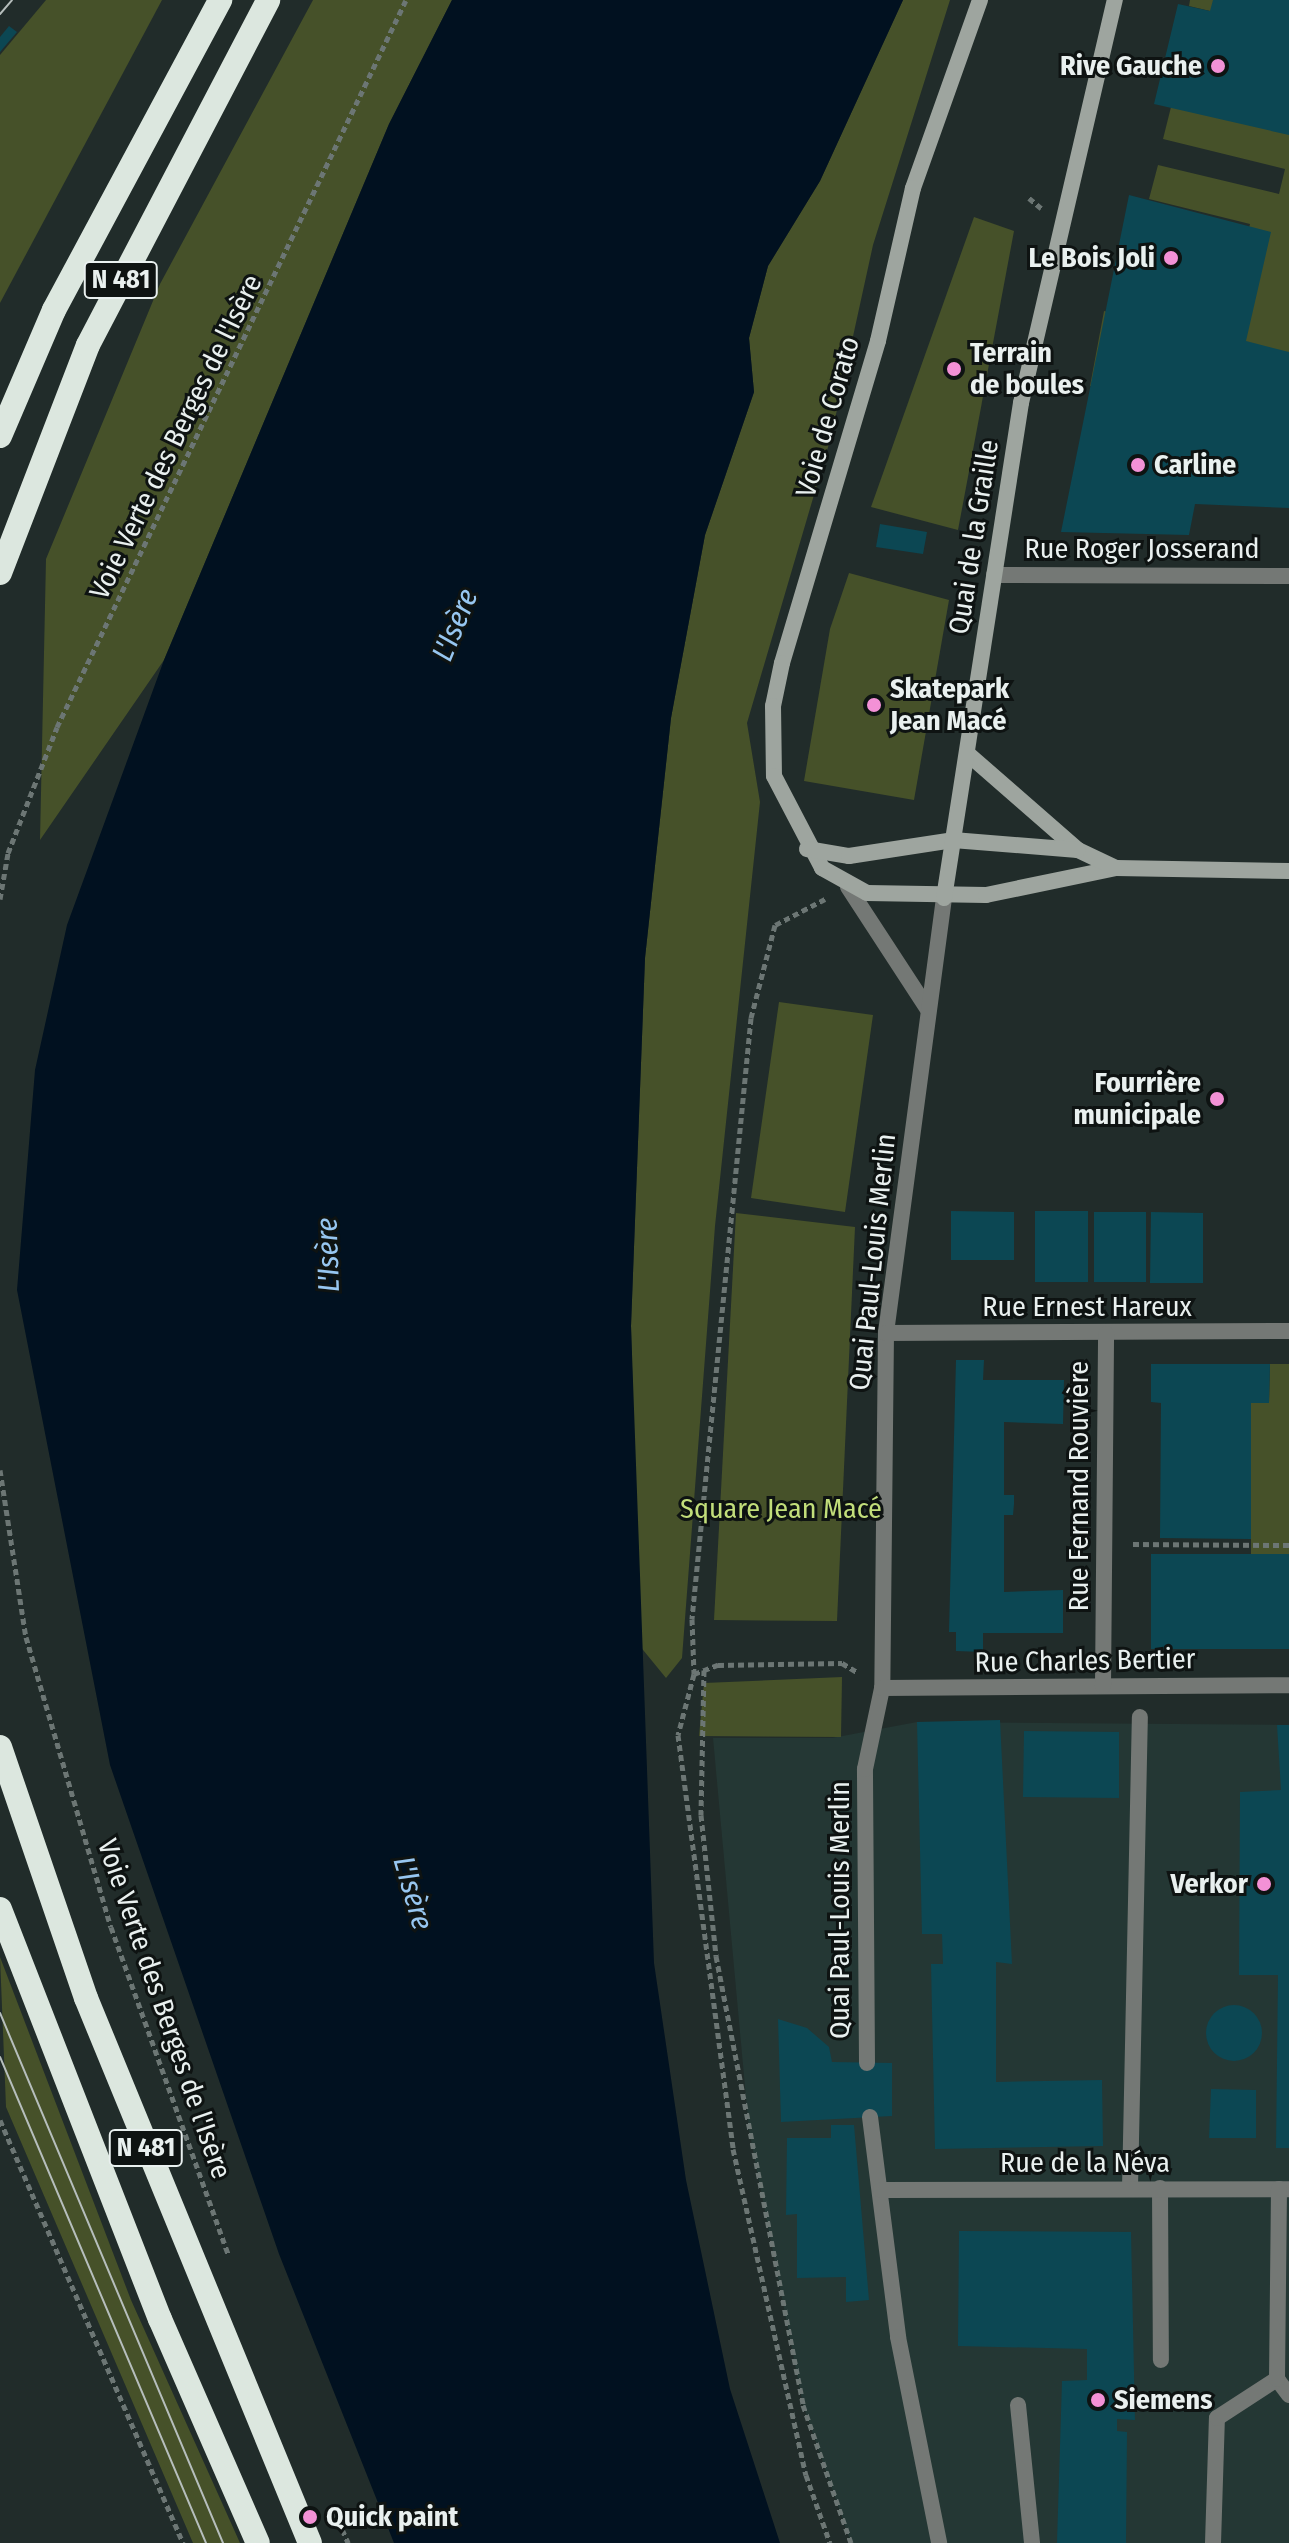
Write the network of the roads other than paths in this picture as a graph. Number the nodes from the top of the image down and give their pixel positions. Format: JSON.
{"nodes":[{"id":1,"x":220,"y":0,"type":"edge"},
{"id":2,"x":268,"y":0,"type":"edge"},
{"id":3,"x":980,"y":0,"type":"edge"},
{"id":4,"x":1115,"y":0,"type":"edge"},
{"id":5,"x":0,"y":436,"type":"edge"},
{"id":6,"x":0,"y":573,"type":"edge"},
{"id":7,"x":994,"y":575,"type":"junction"},
{"id":8,"x":1289,"y":576,"type":"edge"},
{"id":9,"x":968,"y":754,"type":"junction"},
{"id":10,"x":953,"y":840,"type":"junction"},
{"id":11,"x":807,"y":849,"type":"junction"},
{"id":12,"x":1078,"y":850,"type":"junction"},
{"id":13,"x":1116,"y":868,"type":"junction"},
{"id":14,"x":1289,"y":871,"type":"edge"},
{"id":15,"x":848,"y":887,"type":"junction"},
{"id":16,"x":944,"y":898,"type":"junction"},
{"id":17,"x":927,"y":1008,"type":"junction"},
{"id":18,"x":1289,"y":1331,"type":"edge"},
{"id":19,"x":886,"y":1333,"type":"junction"},
{"id":20,"x":1106,"y":1334,"type":"junction"},
{"id":21,"x":1289,"y":1685,"type":"edge"},
{"id":22,"x":1103,"y":1686,"type":"junction"},
{"id":23,"x":882,"y":1688,"type":"junction"},
{"id":24,"x":1140,"y":1717,"type":"dead end"},
{"id":25,"x":0,"y":1747,"type":"edge"},
{"id":26,"x":0,"y":1909,"type":"edge"},
{"id":27,"x":867,"y":2063,"type":"dead end"},
{"id":28,"x":870,"y":2117,"type":"dead end"},
{"id":29,"x":1130,"y":2188,"type":"junction"},
{"id":30,"x":1160,"y":2188,"type":"junction"},
{"id":31,"x":1284,"y":2189,"type":"edge"},
{"id":32,"x":881,"y":2190,"type":"junction"},
{"id":33,"x":1161,"y":2360,"type":"dead end"},
{"id":34,"x":1277,"y":2379,"type":"junction"},
{"id":35,"x":1289,"y":2395,"type":"edge"},
{"id":36,"x":1018,"y":2405,"type":"dead end"},
{"id":37,"x":258,"y":2543,"type":"edge"},
{"id":38,"x":310,"y":2543,"type":"edge"},
{"id":39,"x":939,"y":2543,"type":"edge"},
{"id":40,"x":1032,"y":2543,"type":"edge"},
{"id":41,"x":1213,"y":2543,"type":"edge"}],
"edges":[{"from":1,"to":5,"type":"highway","number":"N 481"},
{"from":2,"to":6,"type":"highway","number":"N 481"},
{"from":3,"to":11,"type":"main road","name":"Voie de Corato"},
{"from":4,"to":7,"type":"main road","name":"Quai de la Graille"},
{"from":7,"to":8,"type":"street","name":"Rue Roger Josserand"},
{"from":7,"to":9,"type":"main road","name":"Quai de la Graille"},
{"from":9,"to":10,"type":"main road","name":"Quai de la Graille"},
{"from":9,"to":12,"type":"main road"},
{"from":10,"to":11,"type":"main road"},
{"from":10,"to":12,"type":"main road"},
{"from":10,"to":16,"type":"main road","name":"Quai de la Graille"},
{"from":11,"to":15,"type":"main road","name":"Voie de Corato"},
{"from":12,"to":13,"type":"main road"},
{"from":13,"to":14,"type":"main road"},
{"from":13,"to":16,"type":"main road"},
{"from":15,"to":16,"type":"main road"},
{"from":15,"to":17,"type":"street","name":"Voie de Corato"},
{"from":16,"to":17,"type":"street","name":"Quai Paul-Louis Merlin"},
{"from":17,"to":19,"type":"street","name":"Quai Paul-Louis Merlin"},
{"from":18,"to":20,"type":"street","name":"Rue Ernest Hareux"},
{"from":19,"to":20,"type":"street","name":"Rue Ernest Hareux"},
{"from":19,"to":23,"type":"street","name":"Quai Paul-Louis Merlin"},
{"from":20,"to":22,"type":"street","name":"Rue Fernand Rouvière"},
{"from":21,"to":22,"type":"street","name":"Rue Charles Bertier"},
{"from":22,"to":23,"type":"street","name":"Rue Charles Bertier"},
{"from":23,"to":27,"type":"street","name":"Quai Paul-Louis Merlin"},
{"from":24,"to":29,"type":"street"},
{"from":25,"to":38,"type":"highway","number":"N 481"},
{"from":26,"to":37,"type":"highway","number":"N 481"},
{"from":28,"to":32,"type":"street"},
{"from":29,"to":30,"type":"street","name":"Rue de la Néva"},
{"from":29,"to":32,"type":"street","name":"Rue de la Néva"},
{"from":30,"to":31,"type":"street","name":"Rue de la Néva"},
{"from":30,"to":33,"type":"street"},
{"from":31,"to":34,"type":"street"},
{"from":32,"to":39,"type":"street"},
{"from":34,"to":35,"type":"street"},
{"from":34,"to":41,"type":"street"},
{"from":36,"to":40,"type":"street"}]}
